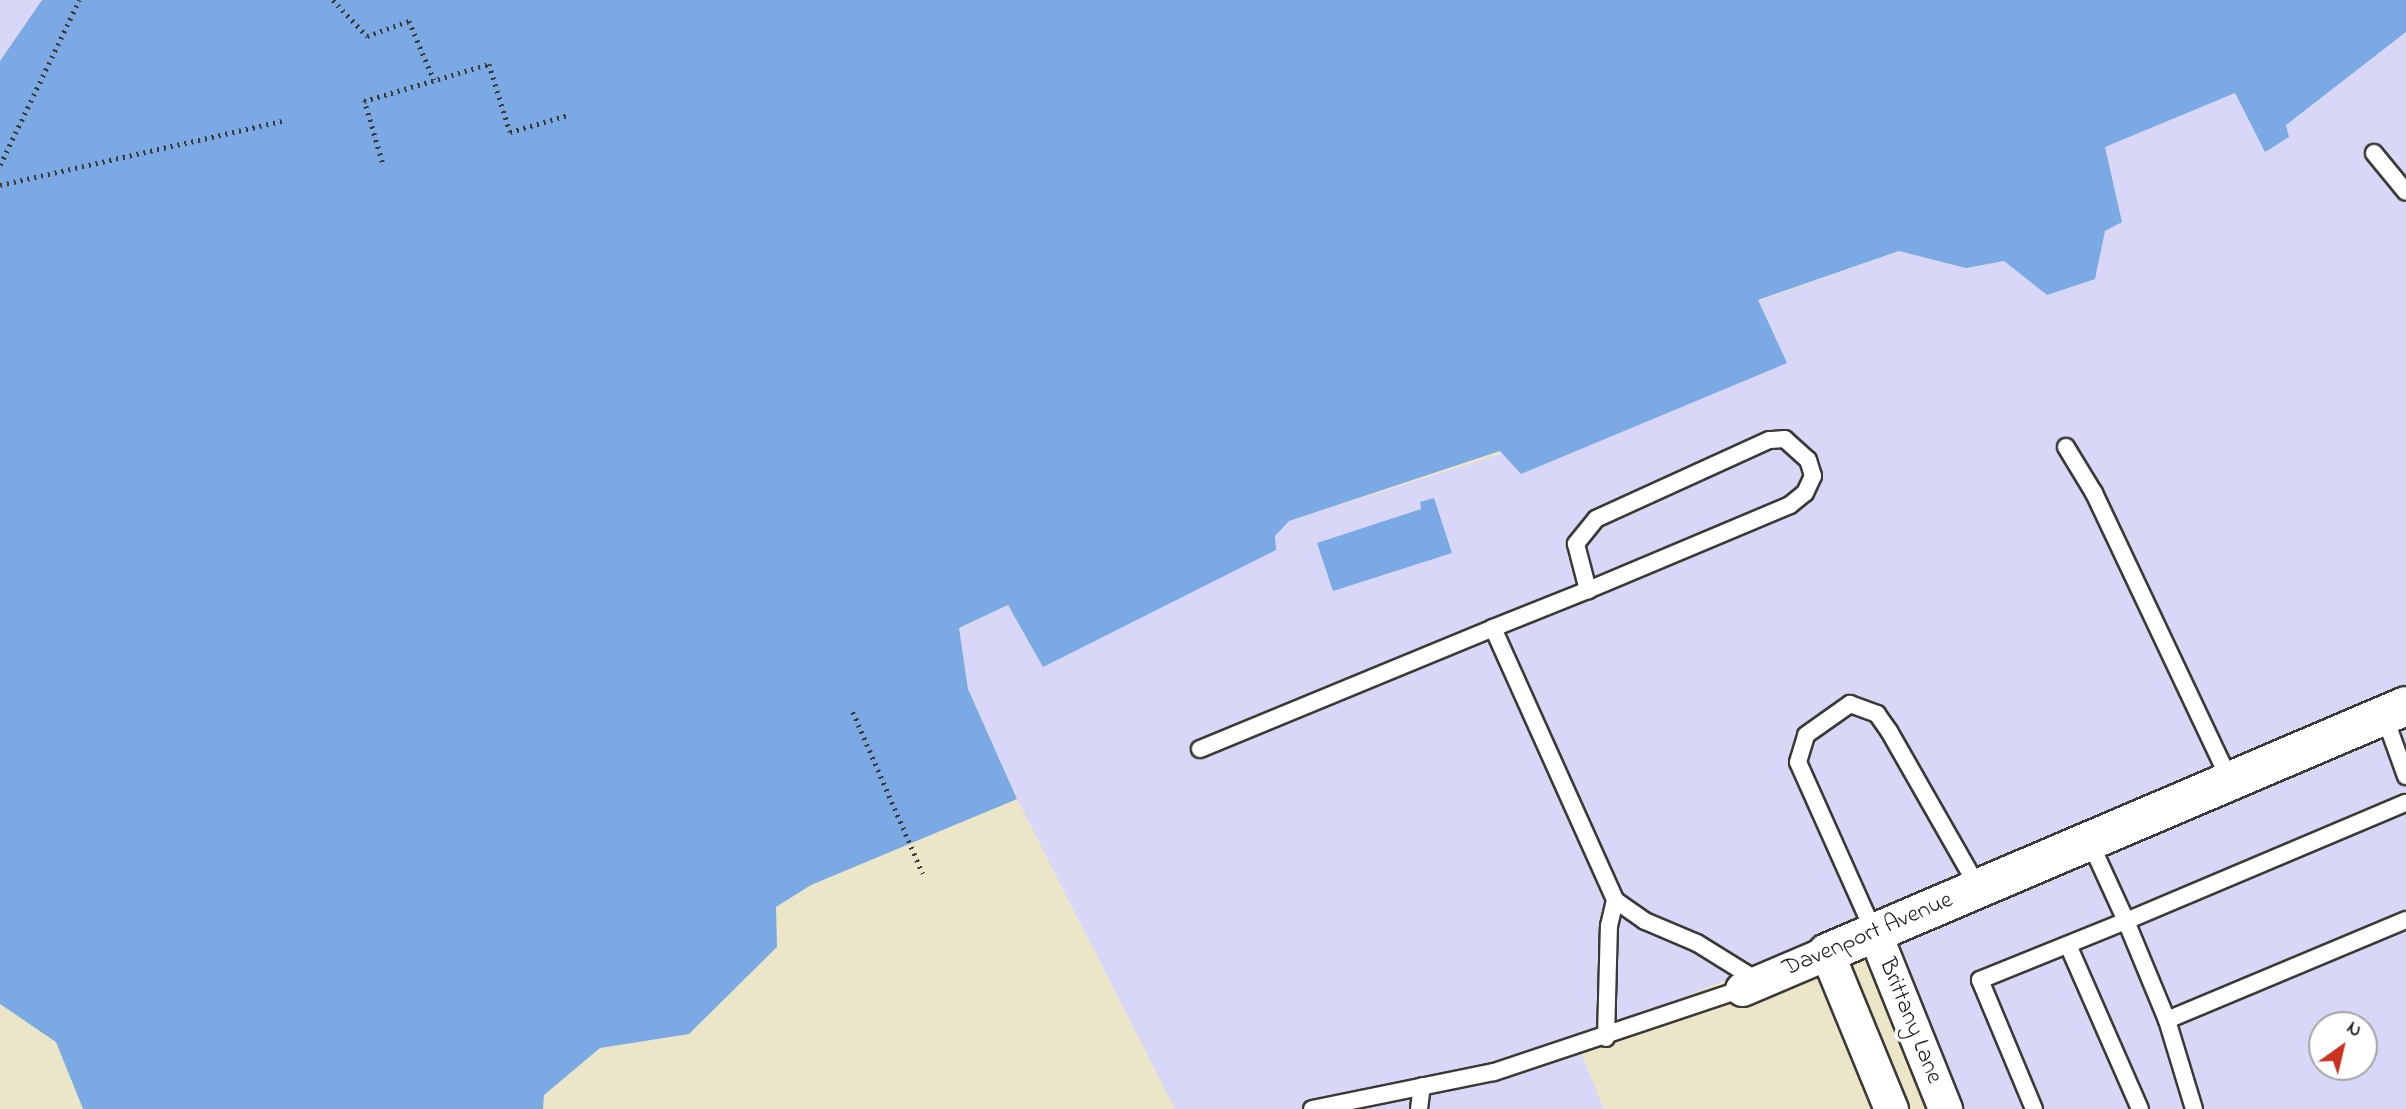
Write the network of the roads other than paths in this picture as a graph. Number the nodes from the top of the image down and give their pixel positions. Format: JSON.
{"nodes":[{"id":1,"x":2374,"y":153,"type":"dead end"},
{"id":2,"x":2406,"y":192,"type":"edge"},
{"id":3,"x":2066,"y":447,"type":"dead end"},
{"id":4,"x":1588,"y":590,"type":"junction"},
{"id":5,"x":1493,"y":628,"type":"junction"},
{"id":6,"x":2395,"y":711,"type":"edge"},
{"id":7,"x":1200,"y":749,"type":"dead end"},
{"id":8,"x":2406,"y":776,"type":"edge"},
{"id":9,"x":2229,"y":779,"type":"junction"},
{"id":10,"x":2406,"y":803,"type":"edge"},
{"id":11,"x":2089,"y":840,"type":"junction"},
{"id":12,"x":1978,"y":887,"type":"junction"},
{"id":13,"x":1615,"y":900,"type":"junction"},
{"id":14,"x":2406,"y":920,"type":"edge"},
{"id":15,"x":2126,"y":921,"type":"junction"},
{"id":16,"x":1874,"y":932,"type":"junction"},
{"id":17,"x":2068,"y":945,"type":"junction"},
{"id":18,"x":1827,"y":953,"type":"junction"},
{"id":19,"x":1751,"y":986,"type":"junction"},
{"id":20,"x":2167,"y":1020,"type":"junction"},
{"id":21,"x":1606,"y":1038,"type":"junction"},
{"id":22,"x":1422,"y":1086,"type":"junction"},
{"id":23,"x":1312,"y":1109,"type":"edge"},
{"id":24,"x":1419,"y":1109,"type":"edge"},
{"id":25,"x":1891,"y":1109,"type":"edge"},
{"id":26,"x":1945,"y":1109,"type":"edge"},
{"id":27,"x":2035,"y":1109,"type":"edge"},
{"id":28,"x":2140,"y":1109,"type":"edge"},
{"id":29,"x":2194,"y":1109,"type":"edge"}],
"edges":[{"from":1,"to":2,"type":"lane"},
{"from":3,"to":9,"type":"lane"},
{"from":4,"to":4,"type":"lane"},
{"from":4,"to":5,"type":"lane"},
{"from":5,"to":7,"type":"lane"},
{"from":5,"to":13,"type":"lane"},
{"from":6,"to":8,"type":"lane"},
{"from":6,"to":9,"type":"street","name":"Davenport Avenue"},
{"from":9,"to":11,"type":"street","name":"Davenport Avenue"},
{"from":10,"to":15,"type":"lane"},
{"from":11,"to":12,"type":"street","name":"Davenport Avenue"},
{"from":11,"to":15,"type":"lane"},
{"from":12,"to":16,"type":"street","name":"Davenport Avenue"},
{"from":12,"to":16,"type":"lane"},
{"from":13,"to":19,"type":"lane"},
{"from":13,"to":21,"type":"lane"},
{"from":14,"to":20,"type":"lane"},
{"from":15,"to":17,"type":"lane"},
{"from":15,"to":20,"type":"lane"},
{"from":16,"to":18,"type":"street","name":"Davenport Avenue"},
{"from":16,"to":26,"type":"street","name":"Brittany Lane"},
{"from":17,"to":27,"type":"lane"},
{"from":17,"to":28,"type":"lane"},
{"from":18,"to":19,"type":"street","name":"Davenport Avenue"},
{"from":18,"to":25,"type":"street","name":"Brittany Lane"},
{"from":19,"to":21,"type":"lane","name":"Davenport Avenue"},
{"from":20,"to":29,"type":"lane"},
{"from":21,"to":22,"type":"lane","name":"Davenport Avenue"},
{"from":22,"to":23,"type":"lane","name":"Davenport Avenue"},
{"from":22,"to":24,"type":"lane"}]}
